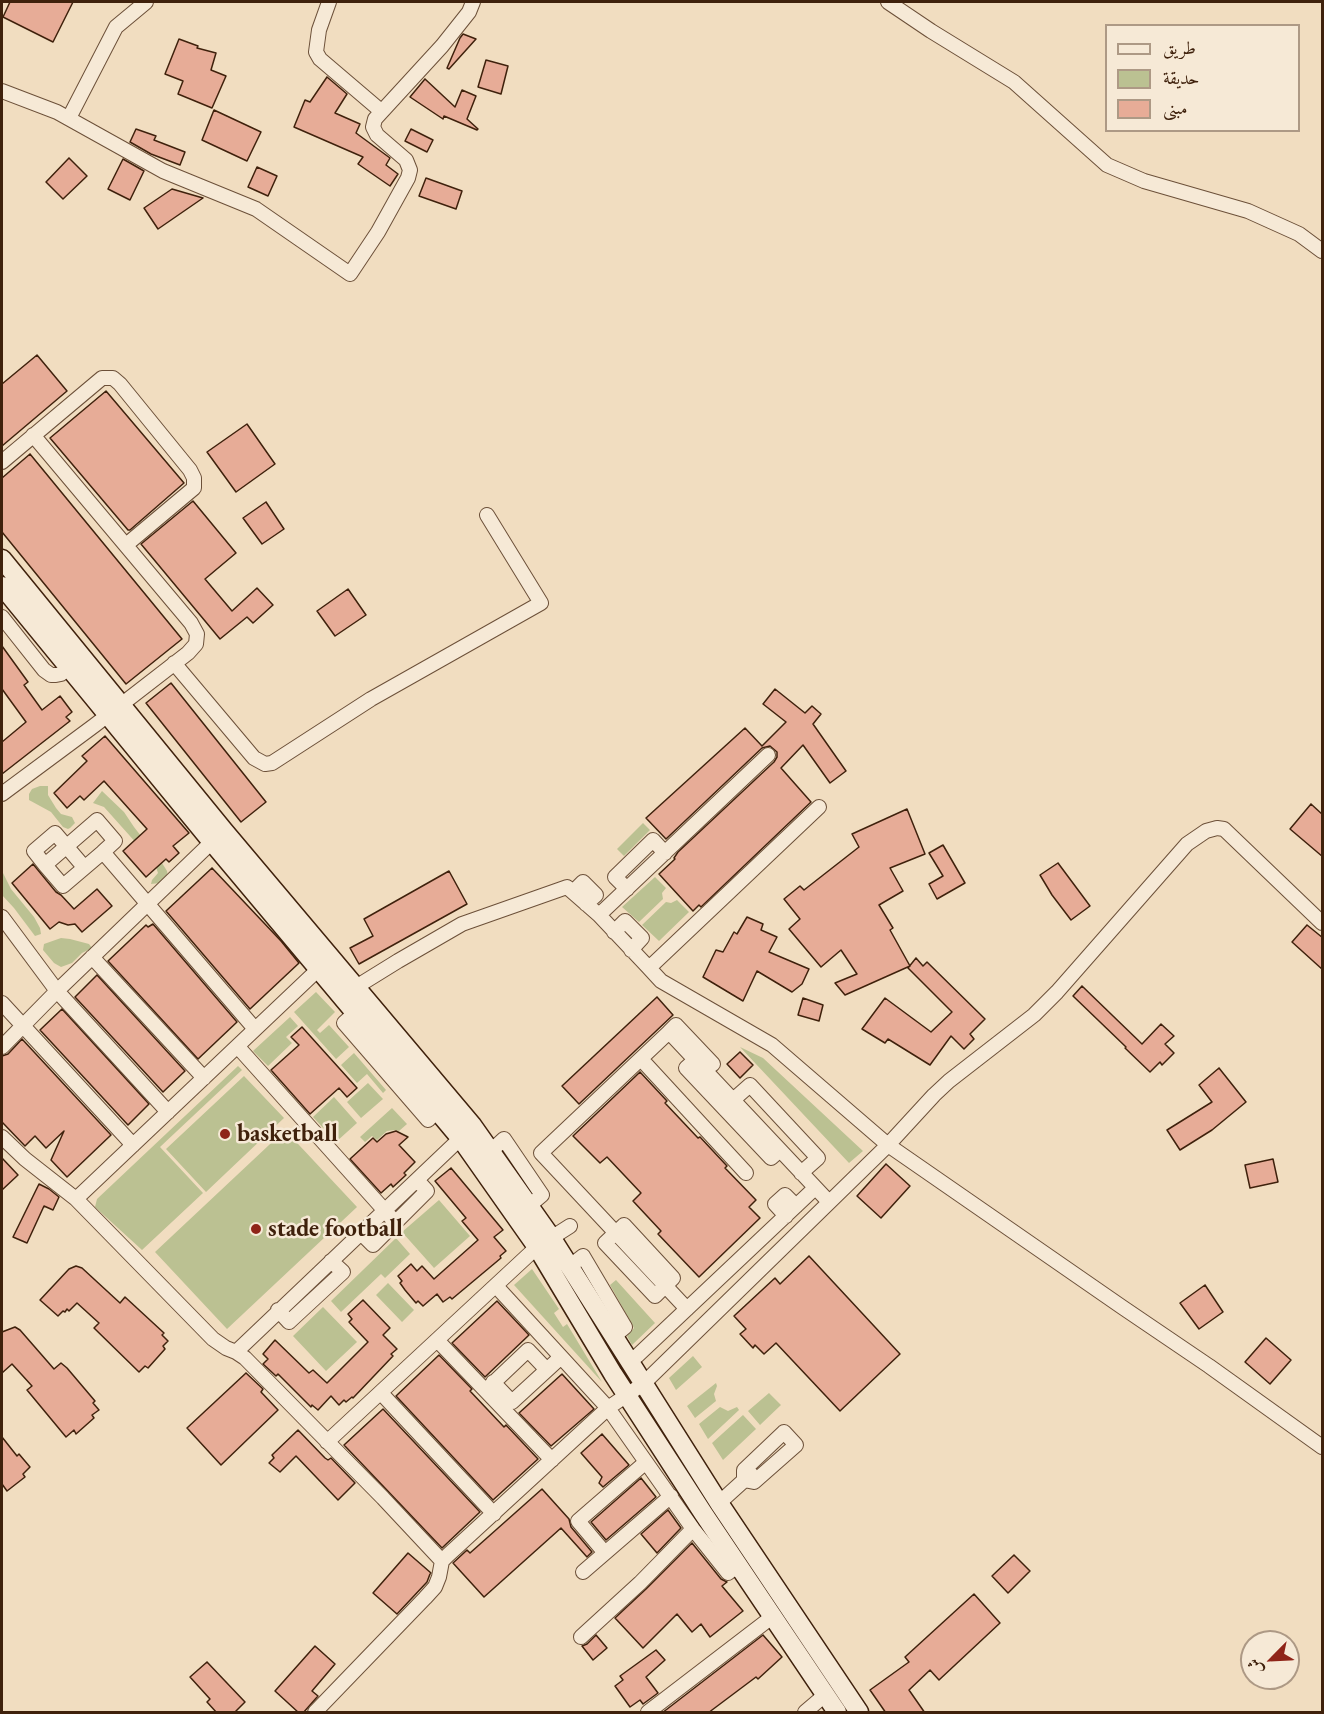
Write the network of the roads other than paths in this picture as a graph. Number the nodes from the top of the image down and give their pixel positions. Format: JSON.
{"nodes":[{"id":1,"x":146,"y":2,"type":"edge"},
{"id":2,"x":329,"y":2,"type":"edge"},
{"id":3,"x":473,"y":2,"type":"edge"},
{"id":4,"x":888,"y":2,"type":"edge"},
{"id":5,"x":2,"y":91,"type":"edge"},
{"id":6,"x":381,"y":111,"type":"junction"},
{"id":7,"x":69,"y":118,"type":"junction"},
{"id":8,"x":1323,"y":251,"type":"edge"},
{"id":9,"x":33,"y":435,"type":"junction"},
{"id":10,"x":2,"y":462,"type":"edge"},
{"id":11,"x":487,"y":515,"type":"dead end"},
{"id":12,"x":126,"y":545,"type":"junction"},
{"id":13,"x":2,"y":559,"type":"edge"},
{"id":14,"x":2,"y":586,"type":"edge"},
{"id":15,"x":2,"y":617,"type":"edge"},
{"id":16,"x":174,"y":663,"type":"junction"},
{"id":17,"x":69,"y":667,"type":"junction"},
{"id":18,"x":114,"y":710,"type":"junction"},
{"id":19,"x":768,"y":755,"type":"dead end"},
{"id":20,"x":2,"y":794,"type":"edge"},
{"id":21,"x":819,"y":807,"type":"dead end"},
{"id":22,"x":218,"y":836,"type":"junction"},
{"id":23,"x":66,"y":846,"type":"junction"},
{"id":24,"x":103,"y":852,"type":"junction"},
{"id":25,"x":84,"y":867,"type":"junction"},
{"id":26,"x":148,"y":904,"type":"junction"},
{"id":27,"x":599,"y":915,"type":"junction"},
{"id":28,"x":2,"y":917,"type":"edge"},
{"id":29,"x":1323,"y":923,"type":"edge"},
{"id":30,"x":92,"y":957,"type":"junction"},
{"id":31,"x":325,"y":963,"type":"junction"},
{"id":32,"x":649,"y":968,"type":"junction"},
{"id":33,"x":356,"y":987,"type":"junction"},
{"id":34,"x":57,"y":991,"type":"junction"},
{"id":35,"x":2,"y":1004,"type":"edge"},
{"id":36,"x":22,"y":1026,"type":"junction"},
{"id":37,"x":255,"y":1029,"type":"junction"},
{"id":38,"x":669,"y":1032,"type":"junction"},
{"id":39,"x":2,"y":1047,"type":"edge"},
{"id":40,"x":238,"y":1047,"type":"junction"},
{"id":41,"x":640,"y":1059,"type":"junction"},
{"id":42,"x":695,"y":1060,"type":"junction"},
{"id":43,"x":705,"y":1070,"type":"junction"},
{"id":44,"x":204,"y":1078,"type":"junction"},
{"id":45,"x":733,"y":1100,"type":"junction"},
{"id":46,"x":168,"y":1112,"type":"junction"},
{"id":47,"x":466,"y":1132,"type":"junction"},
{"id":48,"x":2,"y":1137,"type":"edge"},
{"id":49,"x":133,"y":1145,"type":"junction"},
{"id":50,"x":888,"y":1145,"type":"junction"},
{"id":51,"x":780,"y":1150,"type":"junction"},
{"id":52,"x":746,"y":1173,"type":"dead end"},
{"id":53,"x":801,"y":1173,"type":"junction"},
{"id":54,"x":417,"y":1180,"type":"junction"},
{"id":55,"x":815,"y":1188,"type":"junction"},
{"id":56,"x":76,"y":1199,"type":"junction"},
{"id":57,"x":829,"y":1202,"type":"junction"},
{"id":58,"x":385,"y":1211,"type":"junction"},
{"id":59,"x":395,"y":1222,"type":"junction"},
{"id":60,"x":570,"y":1226,"type":"dead end"},
{"id":61,"x":361,"y":1233,"type":"junction"},
{"id":62,"x":616,"y":1233,"type":"junction"},
{"id":63,"x":544,"y":1242,"type":"junction"},
{"id":64,"x":496,"y":1286,"type":"junction"},
{"id":65,"x":665,"y":1286,"type":"junction"},
{"id":66,"x":687,"y":1309,"type":"junction"},
{"id":67,"x":437,"y":1340,"type":"junction"},
{"id":68,"x":236,"y":1352,"type":"junction"},
{"id":69,"x":637,"y":1356,"type":"dead end"},
{"id":70,"x":561,"y":1357,"type":"junction"},
{"id":71,"x":547,"y":1370,"type":"junction"},
{"id":72,"x":643,"y":1384,"type":"junction"},
{"id":73,"x":489,"y":1386,"type":"junction"},
{"id":74,"x":381,"y":1393,"type":"junction"},
{"id":75,"x":627,"y":1395,"type":"junction"},
{"id":76,"x":608,"y":1408,"type":"junction"},
{"id":77,"x":793,"y":1435,"type":"dead end"},
{"id":78,"x":327,"y":1442,"type":"junction"},
{"id":79,"x":1323,"y":1447,"type":"edge"},
{"id":80,"x":552,"y":1460,"type":"junction"},
{"id":81,"x":646,"y":1462,"type":"junction"},
{"id":82,"x":671,"y":1497,"type":"junction"},
{"id":83,"x":719,"y":1503,"type":"junction"},
{"id":84,"x":494,"y":1514,"type":"junction"},
{"id":85,"x":693,"y":1529,"type":"junction"},
{"id":86,"x":605,"y":1553,"type":"junction"},
{"id":87,"x":442,"y":1562,"type":"junction"},
{"id":88,"x":738,"y":1565,"type":"junction"},
{"id":89,"x":583,"y":1572,"type":"dead end"},
{"id":90,"x":772,"y":1617,"type":"junction"},
{"id":91,"x":581,"y":1637,"type":"dead end"},
{"id":92,"x":825,"y":1695,"type":"junction"},
{"id":93,"x":315,"y":1713,"type":"edge"},
{"id":94,"x":648,"y":1713,"type":"edge"},
{"id":95,"x":805,"y":1713,"type":"edge"},
{"id":96,"x":837,"y":1713,"type":"edge"},
{"id":97,"x":859,"y":1713,"type":"edge"}],
"edges":[{"from":1,"to":7,"type":"street"},
{"from":2,"to":6,"type":"street"},
{"from":3,"to":6,"type":"street"},
{"from":4,"to":8,"type":"street"},
{"from":5,"to":7,"type":"street"},
{"from":6,"to":7,"type":"street"},
{"from":9,"to":10,"type":"street"},
{"from":9,"to":12,"type":"street"},
{"from":9,"to":12,"type":"street"},
{"from":11,"to":16,"type":"street"},
{"from":12,"to":16,"type":"street"},
{"from":13,"to":18,"type":"street"},
{"from":14,"to":17,"type":"street"},
{"from":15,"to":17,"type":"street"},
{"from":16,"to":18,"type":"street"},
{"from":17,"to":18,"type":"street"},
{"from":18,"to":20,"type":"street"},
{"from":18,"to":22,"type":"street"},
{"from":19,"to":27,"type":"street"},
{"from":21,"to":32,"type":"street"},
{"from":22,"to":26,"type":"street"},
{"from":22,"to":31,"type":"street"},
{"from":23,"to":24,"type":"street"},
{"from":23,"to":25,"type":"street"},
{"from":23,"to":25,"type":"street"},
{"from":24,"to":25,"type":"street"},
{"from":24,"to":26,"type":"street"},
{"from":26,"to":30,"type":"street"},
{"from":26,"to":37,"type":"street"},
{"from":27,"to":32,"type":"street"},
{"from":27,"to":33,"type":"street"},
{"from":28,"to":34,"type":"street"},
{"from":29,"to":50,"type":"street"},
{"from":30,"to":34,"type":"street"},
{"from":30,"to":44,"type":"street"},
{"from":31,"to":33,"type":"street"},
{"from":31,"to":37,"type":"street"},
{"from":31,"to":47,"type":"street"},
{"from":32,"to":50,"type":"street"},
{"from":33,"to":47,"type":"street"},
{"from":34,"to":36,"type":"street"},
{"from":34,"to":46,"type":"street"},
{"from":35,"to":36,"type":"street"},
{"from":36,"to":39,"type":"street"},
{"from":36,"to":49,"type":"street"},
{"from":37,"to":40,"type":"street"},
{"from":38,"to":41,"type":"street"},
{"from":38,"to":42,"type":"street"},
{"from":38,"to":43,"type":"street"},
{"from":40,"to":44,"type":"street"},
{"from":40,"to":58,"type":"street"},
{"from":41,"to":52,"type":"street"},
{"from":41,"to":62,"type":"street"},
{"from":42,"to":43,"type":"street"},
{"from":42,"to":51,"type":"street"},
{"from":43,"to":45,"type":"street"},
{"from":44,"to":46,"type":"street"},
{"from":45,"to":51,"type":"street"},
{"from":45,"to":53,"type":"street"},
{"from":46,"to":49,"type":"street"},
{"from":47,"to":54,"type":"street"},
{"from":47,"to":63,"type":"street"},
{"from":47,"to":63,"type":"street"},
{"from":48,"to":56,"type":"street"},
{"from":49,"to":56,"type":"street"},
{"from":50,"to":57,"type":"street"},
{"from":50,"to":79,"type":"street"},
{"from":51,"to":53,"type":"street"},
{"from":53,"to":55,"type":"street"},
{"from":54,"to":58,"type":"street"},
{"from":54,"to":59,"type":"street"},
{"from":55,"to":57,"type":"street"},
{"from":55,"to":66,"type":"street"},
{"from":56,"to":68,"type":"street"},
{"from":57,"to":72,"type":"street"},
{"from":58,"to":59,"type":"street"},
{"from":58,"to":61,"type":"street"},
{"from":59,"to":61,"type":"street"},
{"from":60,"to":63,"type":"street"},
{"from":61,"to":68,"type":"street"},
{"from":62,"to":65,"type":"street"},
{"from":62,"to":65,"type":"street"},
{"from":63,"to":64,"type":"street"},
{"from":63,"to":72,"type":"street"},
{"from":63,"to":75,"type":"street"},
{"from":64,"to":67,"type":"street"},
{"from":64,"to":70,"type":"street"},
{"from":65,"to":66,"type":"street"},
{"from":66,"to":69,"type":"street"},
{"from":67,"to":73,"type":"street"},
{"from":67,"to":74,"type":"street"},
{"from":68,"to":78,"type":"street"},
{"from":70,"to":71,"type":"street"},
{"from":70,"to":76,"type":"street"},
{"from":71,"to":73,"type":"street"},
{"from":71,"to":73,"type":"street"},
{"from":72,"to":75,"type":"street"},
{"from":72,"to":83,"type":"street"},
{"from":73,"to":80,"type":"street"},
{"from":74,"to":78,"type":"street"},
{"from":74,"to":84,"type":"street"},
{"from":75,"to":76,"type":"street"},
{"from":75,"to":88,"type":"street"},
{"from":76,"to":80,"type":"street"},
{"from":76,"to":81,"type":"street"},
{"from":77,"to":83,"type":"street"},
{"from":78,"to":87,"type":"street"},
{"from":80,"to":84,"type":"street"},
{"from":81,"to":82,"type":"street"},
{"from":81,"to":86,"type":"street"},
{"from":82,"to":85,"type":"street"},
{"from":82,"to":86,"type":"street"},
{"from":83,"to":97,"type":"street"},
{"from":84,"to":87,"type":"street"},
{"from":85,"to":88,"type":"street"},
{"from":85,"to":91,"type":"street"},
{"from":86,"to":89,"type":"street"},
{"from":87,"to":93,"type":"street"},
{"from":88,"to":90,"type":"street"},
{"from":90,"to":92,"type":"street"},
{"from":90,"to":94,"type":"street"},
{"from":92,"to":95,"type":"street"},
{"from":92,"to":96,"type":"street"}]}
